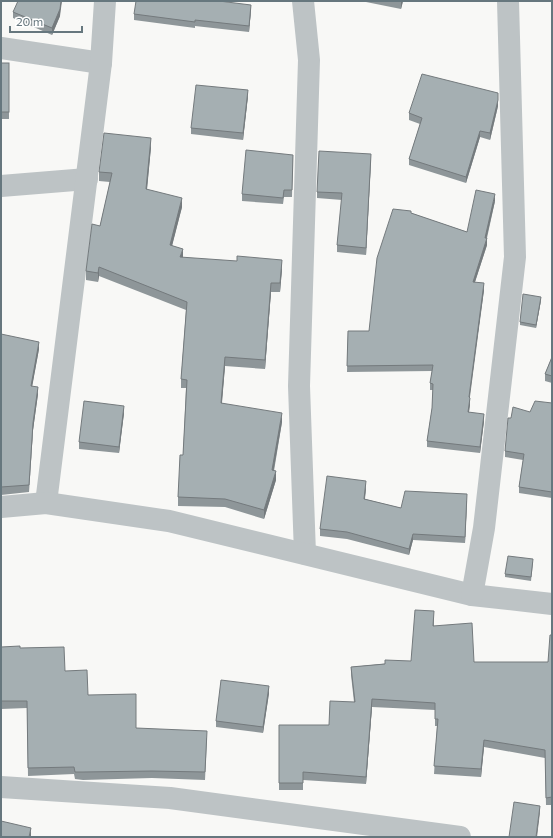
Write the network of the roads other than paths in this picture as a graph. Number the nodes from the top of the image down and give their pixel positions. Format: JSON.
{"nodes":[{"id":1,"x":106,"y":1,"type":"edge"},
{"id":2,"x":304,"y":1,"type":"edge"},
{"id":3,"x":508,"y":1,"type":"edge"},
{"id":4,"x":1,"y":48,"type":"edge"},
{"id":5,"x":102,"y":63,"type":"junction"},
{"id":6,"x":87,"y":180,"type":"junction"},
{"id":7,"x":1,"y":186,"type":"edge"},
{"id":8,"x":46,"y":503,"type":"junction"},
{"id":9,"x":1,"y":507,"type":"edge"},
{"id":10,"x":305,"y":554,"type":"junction"},
{"id":11,"x":472,"y":595,"type":"junction"},
{"id":12,"x":552,"y":604,"type":"edge"},
{"id":13,"x":1,"y":787,"type":"edge"},
{"id":14,"x":460,"y":837,"type":"edge"}],
"edges":[{"from":1,"to":5,"type":"street"},
{"from":2,"to":10,"type":"street"},
{"from":3,"to":11,"type":"street"},
{"from":4,"to":5,"type":"street"},
{"from":5,"to":6,"type":"street"},
{"from":6,"to":7,"type":"street"},
{"from":6,"to":8,"type":"street"},
{"from":8,"to":9,"type":"street"},
{"from":8,"to":10,"type":"street"},
{"from":10,"to":11,"type":"street"},
{"from":11,"to":12,"type":"street"},
{"from":13,"to":14,"type":"street"}]}
